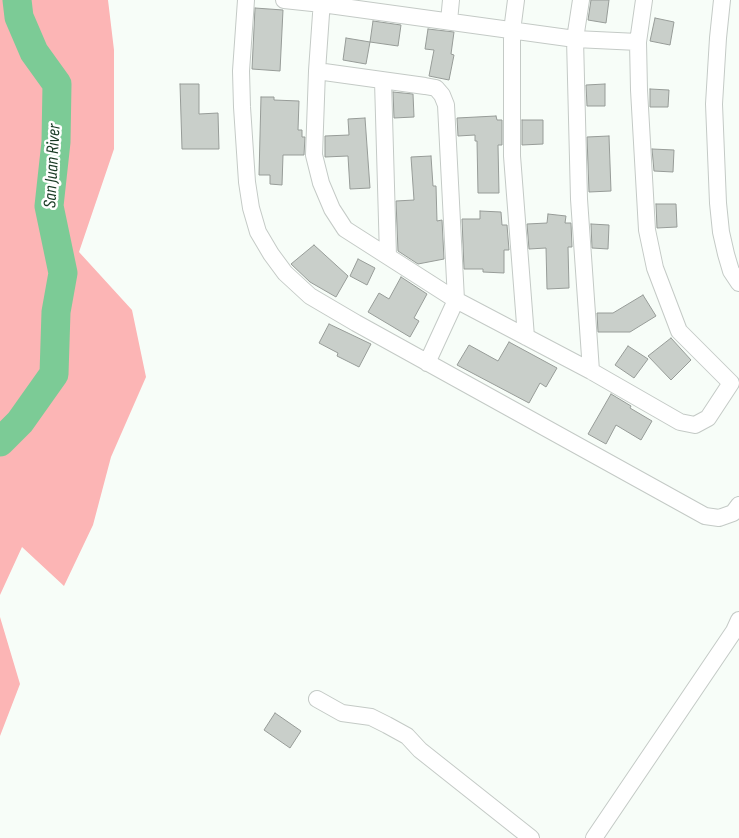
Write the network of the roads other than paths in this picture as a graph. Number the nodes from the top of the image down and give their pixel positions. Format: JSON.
{"nodes":[{"id":1,"x":246,"y":0,"type":"edge"},
{"id":2,"x":284,"y":0,"type":"edge"},
{"id":3,"x":451,"y":0,"type":"edge"},
{"id":4,"x":516,"y":0,"type":"edge"},
{"id":5,"x":581,"y":0,"type":"edge"},
{"id":6,"x":644,"y":0,"type":"edge"},
{"id":7,"x":722,"y":0,"type":"edge"},
{"id":8,"x":322,"y":2,"type":"edge"},
{"id":9,"x":388,"y":7,"type":"edge"},
{"id":10,"x":449,"y":21,"type":"junction"},
{"id":11,"x":512,"y":31,"type":"junction"},
{"id":12,"x":575,"y":39,"type":"junction"},
{"id":13,"x":638,"y":42,"type":"junction"},
{"id":14,"x":316,"y":71,"type":"junction"},
{"id":15,"x":383,"y":81,"type":"junction"},
{"id":16,"x":388,"y":256,"type":"junction"},
{"id":17,"x":739,"y":283,"type":"edge"},
{"id":18,"x":456,"y":300,"type":"junction"},
{"id":19,"x":526,"y":337,"type":"junction"},
{"id":20,"x":427,"y":363,"type":"junction"},
{"id":21,"x":591,"y":371,"type":"junction"},
{"id":22,"x":735,"y":385,"type":"edge"},
{"id":23,"x":739,"y":505,"type":"edge"},
{"id":24,"x":739,"y":620,"type":"edge"},
{"id":25,"x":317,"y":699,"type":"dead end"},
{"id":26,"x":530,"y":838,"type":"edge"},
{"id":27,"x":594,"y":838,"type":"edge"}],
"edges":[{"from":1,"to":20,"type":"street"},
{"from":2,"to":8,"type":"street"},
{"from":3,"to":10,"type":"street"},
{"from":4,"to":11,"type":"street"},
{"from":5,"to":12,"type":"street"},
{"from":6,"to":13,"type":"street"},
{"from":7,"to":17,"type":"street"},
{"from":8,"to":9,"type":"street"},
{"from":8,"to":14,"type":"street"},
{"from":9,"to":10,"type":"street"},
{"from":10,"to":11,"type":"street"},
{"from":11,"to":12,"type":"street"},
{"from":11,"to":19,"type":"street"},
{"from":12,"to":13,"type":"street"},
{"from":12,"to":21,"type":"street"},
{"from":13,"to":22,"type":"street"},
{"from":14,"to":15,"type":"street"},
{"from":14,"to":16,"type":"street"},
{"from":15,"to":16,"type":"street"},
{"from":15,"to":18,"type":"street"},
{"from":16,"to":18,"type":"street"},
{"from":18,"to":19,"type":"street"},
{"from":18,"to":20,"type":"street"},
{"from":19,"to":21,"type":"street"},
{"from":20,"to":23,"type":"street"},
{"from":21,"to":22,"type":"street"},
{"from":24,"to":27,"type":"street"},
{"from":25,"to":26,"type":"street"}]}
